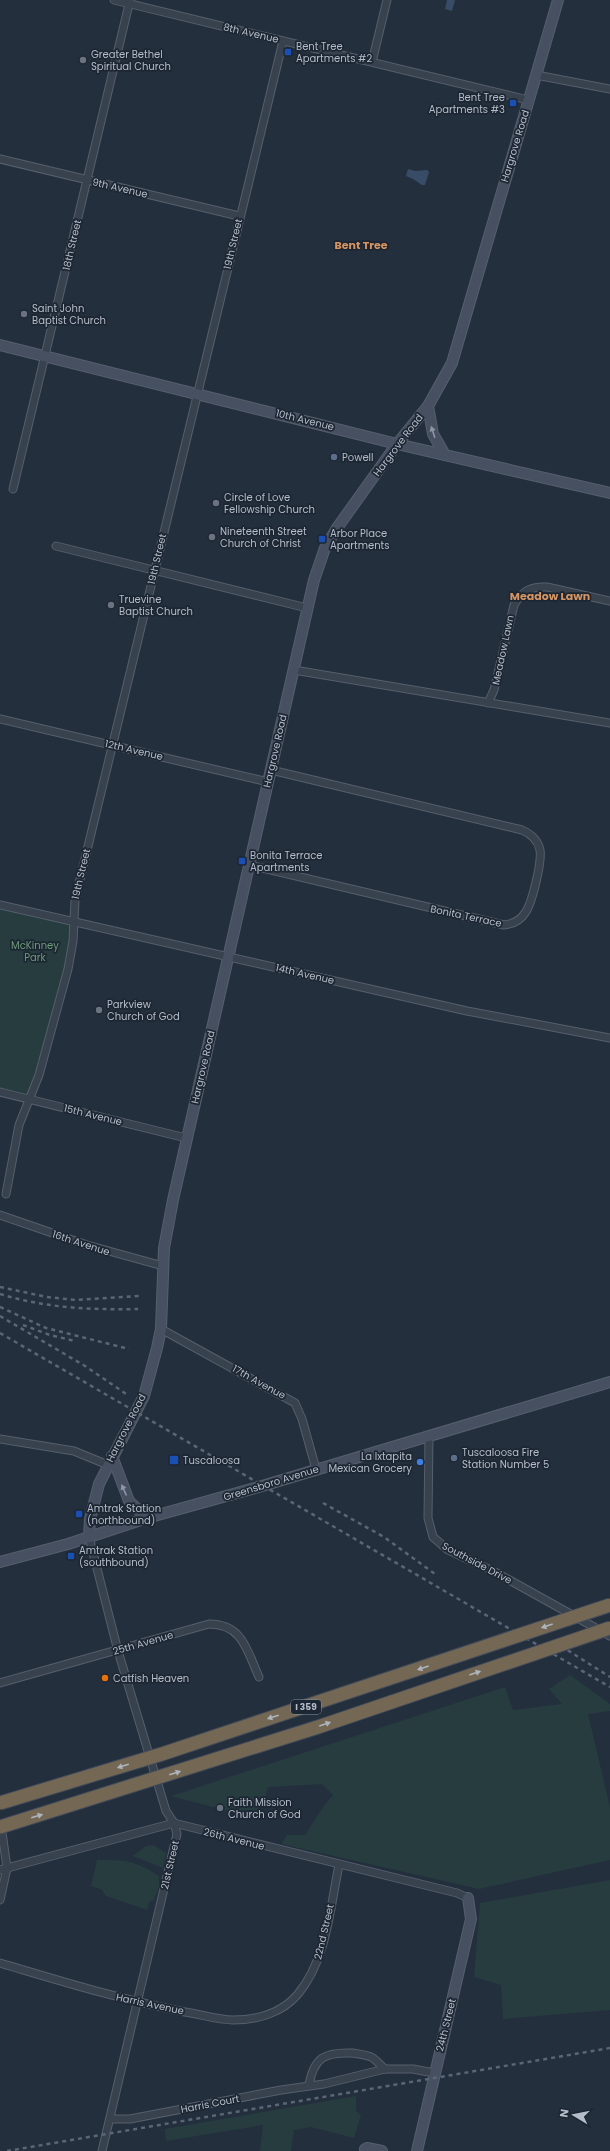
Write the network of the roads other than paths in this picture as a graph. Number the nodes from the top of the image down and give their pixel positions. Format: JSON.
{"nodes":[{"id":1,"x":114,"y":0,"type":"edge"},
{"id":2,"x":387,"y":0,"type":"edge"},
{"id":3,"x":558,"y":0,"type":"edge"},
{"id":4,"x":130,"y":2,"type":"edge"},
{"id":5,"x":283,"y":41,"type":"junction"},
{"id":6,"x":372,"y":62,"type":"junction"},
{"id":7,"x":536,"y":75,"type":"junction"},
{"id":8,"x":610,"y":89,"type":"edge"},
{"id":9,"x":528,"y":100,"type":"junction"},
{"id":10,"x":0,"y":160,"type":"edge"},
{"id":11,"x":87,"y":181,"type":"junction"},
{"id":12,"x":239,"y":216,"type":"junction"},
{"id":13,"x":0,"y":345,"type":"edge"},
{"id":14,"x":45,"y":356,"type":"junction"},
{"id":15,"x":196,"y":393,"type":"junction"},
{"id":16,"x":428,"y":406,"type":"junction"},
{"id":17,"x":397,"y":444,"type":"junction"},
{"id":18,"x":445,"y":455,"type":"junction"},
{"id":19,"x":13,"y":489,"type":"dead end"},
{"id":20,"x":610,"y":493,"type":"edge"},
{"id":21,"x":56,"y":546,"type":"dead end"},
{"id":22,"x":155,"y":570,"type":"junction"},
{"id":23,"x":610,"y":601,"type":"edge"},
{"id":24,"x":307,"y":608,"type":"junction"},
{"id":25,"x":294,"y":670,"type":"junction"},
{"id":26,"x":488,"y":702,"type":"junction"},
{"id":27,"x":0,"y":719,"type":"edge"},
{"id":28,"x":610,"y":723,"type":"edge"},
{"id":29,"x":112,"y":745,"type":"junction"},
{"id":30,"x":271,"y":770,"type":"junction"},
{"id":31,"x":268,"y":782,"type":"junction"},
{"id":32,"x":249,"y":866,"type":"junction"},
{"id":33,"x":0,"y":905,"type":"edge"},
{"id":34,"x":74,"y":923,"type":"junction"},
{"id":35,"x":228,"y":957,"type":"junction"},
{"id":36,"x":610,"y":1038,"type":"edge"},
{"id":37,"x":0,"y":1092,"type":"edge"},
{"id":38,"x":30,"y":1100,"type":"junction"},
{"id":39,"x":186,"y":1138,"type":"junction"},
{"id":40,"x":6,"y":1194,"type":"dead end"},
{"id":41,"x":0,"y":1215,"type":"edge"},
{"id":42,"x":163,"y":1266,"type":"junction"},
{"id":43,"x":161,"y":1329,"type":"junction"},
{"id":44,"x":610,"y":1382,"type":"edge"},
{"id":45,"x":429,"y":1436,"type":"junction"},
{"id":46,"x":0,"y":1439,"type":"edge"},
{"id":47,"x":110,"y":1461,"type":"junction"},
{"id":48,"x":316,"y":1469,"type":"junction"},
{"id":49,"x":147,"y":1518,"type":"junction"},
{"id":50,"x":90,"y":1537,"type":"junction"},
{"id":51,"x":0,"y":1562,"type":"edge"},
{"id":52,"x":610,"y":1605,"type":"edge"},
{"id":53,"x":610,"y":1628,"type":"edge"},
{"id":54,"x":610,"y":1636,"type":"edge"},
{"id":55,"x":118,"y":1650,"type":"junction"},
{"id":56,"x":259,"y":1677,"type":"dead end"},
{"id":57,"x":0,"y":1683,"type":"edge"},
{"id":58,"x":0,"y":1804,"type":"edge"},
{"id":59,"x":0,"y":1823,"type":"edge"},
{"id":60,"x":174,"y":1823,"type":"junction"},
{"id":61,"x":0,"y":1827,"type":"edge"},
{"id":62,"x":339,"y":1865,"type":"junction"},
{"id":63,"x":4,"y":1869,"type":"edge"},
{"id":64,"x":468,"y":1898,"type":"joint"},
{"id":65,"x":0,"y":1900,"type":"edge"},
{"id":66,"x":0,"y":1963,"type":"edge"},
{"id":67,"x":298,"y":1995,"type":"joint"},
{"id":68,"x":137,"y":2003,"type":"junction"},
{"id":69,"x":385,"y":2069,"type":"junction"},
{"id":70,"x":434,"y":2072,"type":"junction"},
{"id":71,"x":309,"y":2085,"type":"junction"},
{"id":72,"x":110,"y":2119,"type":"junction"},
{"id":73,"x":363,"y":2150,"type":"edge"},
{"id":74,"x":102,"y":2151,"type":"edge"},
{"id":75,"x":382,"y":2151,"type":"edge"},
{"id":76,"x":417,"y":2151,"type":"edge"}],
"edges":[{"from":1,"to":4,"type":"street","name":"8th Avenue"},
{"from":2,"to":6,"type":"street"},
{"from":3,"to":7,"type":"main road","name":"Hargrove Road"},
{"from":4,"to":5,"type":"street","name":"8th Avenue"},
{"from":4,"to":11,"type":"street","name":"18th Street"},
{"from":5,"to":6,"type":"street","name":"8th Avenue"},
{"from":5,"to":12,"type":"street","name":"19th Street"},
{"from":6,"to":9,"type":"street","name":"8th Avenue"},
{"from":7,"to":8,"type":"street"},
{"from":7,"to":9,"type":"main road","name":"Hargrove Road"},
{"from":9,"to":16,"type":"main road","name":"Hargrove Road"},
{"from":10,"to":11,"type":"street","name":"9th Avenue"},
{"from":11,"to":12,"type":"street","name":"9th Avenue"},
{"from":11,"to":14,"type":"street","name":"18th Street"},
{"from":12,"to":15,"type":"street","name":"19th Street"},
{"from":13,"to":14,"type":"main road","name":"10th Avenue"},
{"from":14,"to":15,"type":"main road","name":"10th Avenue"},
{"from":14,"to":19,"type":"street","name":"18th Street"},
{"from":15,"to":17,"type":"main road","name":"10th Avenue"},
{"from":15,"to":22,"type":"street","name":"19th Street"},
{"from":16,"to":17,"type":"main road","name":"Hargrove Road"},
{"from":18,"to":16,"type":"main road","one_way":true},
{"from":17,"to":18,"type":"main road","name":"10th Avenue"},
{"from":17,"to":24,"type":"main road","name":"Hargrove Road"},
{"from":18,"to":20,"type":"main road","name":"10th Avenue"},
{"from":21,"to":22,"type":"street"},
{"from":22,"to":24,"type":"street"},
{"from":22,"to":29,"type":"street","name":"19th Street"},
{"from":23,"to":26,"type":"street","name":"Meadow Lawn"},
{"from":24,"to":25,"type":"main road","name":"Hargrove Road"},
{"from":25,"to":26,"type":"street"},
{"from":25,"to":30,"type":"main road","name":"Hargrove Road"},
{"from":26,"to":28,"type":"street"},
{"from":27,"to":29,"type":"street","name":"12th Avenue"},
{"from":29,"to":31,"type":"street","name":"12th Avenue"},
{"from":29,"to":34,"type":"street","name":"19th Street"},
{"from":30,"to":31,"type":"main road","name":"Hargrove Road"},
{"from":30,"to":32,"type":"street","name":"Bonita Terrace"},
{"from":31,"to":32,"type":"main road","name":"Hargrove Road"},
{"from":32,"to":35,"type":"main road","name":"Hargrove Road"},
{"from":33,"to":34,"type":"street","name":"14th Avenue"},
{"from":34,"to":35,"type":"street","name":"14th Avenue"},
{"from":34,"to":38,"type":"street","name":"19th Street"},
{"from":35,"to":36,"type":"street","name":"14th Avenue"},
{"from":35,"to":39,"type":"main road","name":"Hargrove Road"},
{"from":37,"to":38,"type":"street","name":"15th Avenue"},
{"from":38,"to":39,"type":"street","name":"15th Avenue"},
{"from":38,"to":40,"type":"street","name":"19th Street"},
{"from":39,"to":42,"type":"main road","name":"Hargrove Road"},
{"from":41,"to":42,"type":"street","name":"16th Avenue"},
{"from":42,"to":43,"type":"main road","name":"Hargrove Road"},
{"from":43,"to":47,"type":"main road","name":"Hargrove Road"},
{"from":43,"to":48,"type":"street","name":"17th Avenue"},
{"from":44,"to":45,"type":"main road","name":"Greensboro Avenue"},
{"from":45,"to":48,"type":"main road","name":"Greensboro Avenue"},
{"from":45,"to":54,"type":"street","name":"Southside Drive"},
{"from":46,"to":47,"type":"street"},
{"from":49,"to":47,"type":"main road","one_way":true},
{"from":47,"to":50,"type":"main road","name":"Hargrove Road"},
{"from":48,"to":49,"type":"main road","name":"Greensboro Avenue"},
{"from":49,"to":50,"type":"main road","name":"Greensboro Avenue"},
{"from":50,"to":51,"type":"main road","name":"Greensboro Avenue"},
{"from":50,"to":55,"type":"street","name":"21st Street"},
{"from":52,"to":58,"type":"highway","number":"I 359","one_way":true,"bridge":true},
{"from":61,"to":53,"type":"highway","number":"I 359","one_way":true,"bridge":true},
{"from":55,"to":56,"type":"street","name":"25th Avenue"},
{"from":55,"to":57,"type":"street","name":"25th Avenue"},
{"from":55,"to":60,"type":"street","name":"21st Street"},
{"from":59,"to":63,"type":"street"},
{"from":60,"to":62,"type":"street","name":"26th Avenue"},
{"from":60,"to":63,"type":"street","name":"26th Avenue"},
{"from":60,"to":68,"type":"street","name":"21st Street"},
{"from":62,"to":64,"type":"street","name":"26th Avenue"},
{"from":62,"to":67,"type":"street","name":"22nd Street"},
{"from":63,"to":65,"type":"street"},
{"from":64,"to":70,"type":"main road","name":"24th Street"},
{"from":66,"to":68,"type":"street","name":"Harris Avenue"},
{"from":67,"to":68,"type":"street","name":"Harris Avenue"},
{"from":68,"to":72,"type":"street","name":"21st Street"},
{"from":69,"to":70,"type":"street","name":"Harris Court"},
{"from":69,"to":71,"type":"street","name":"Harris Court"},
{"from":69,"to":71,"type":"street"},
{"from":70,"to":76,"type":"main road","name":"24th Street"},
{"from":71,"to":72,"type":"street","name":"Harris Court"},
{"from":72,"to":74,"type":"street","name":"21st Street"},
{"from":73,"to":75,"type":"main road"}]}
